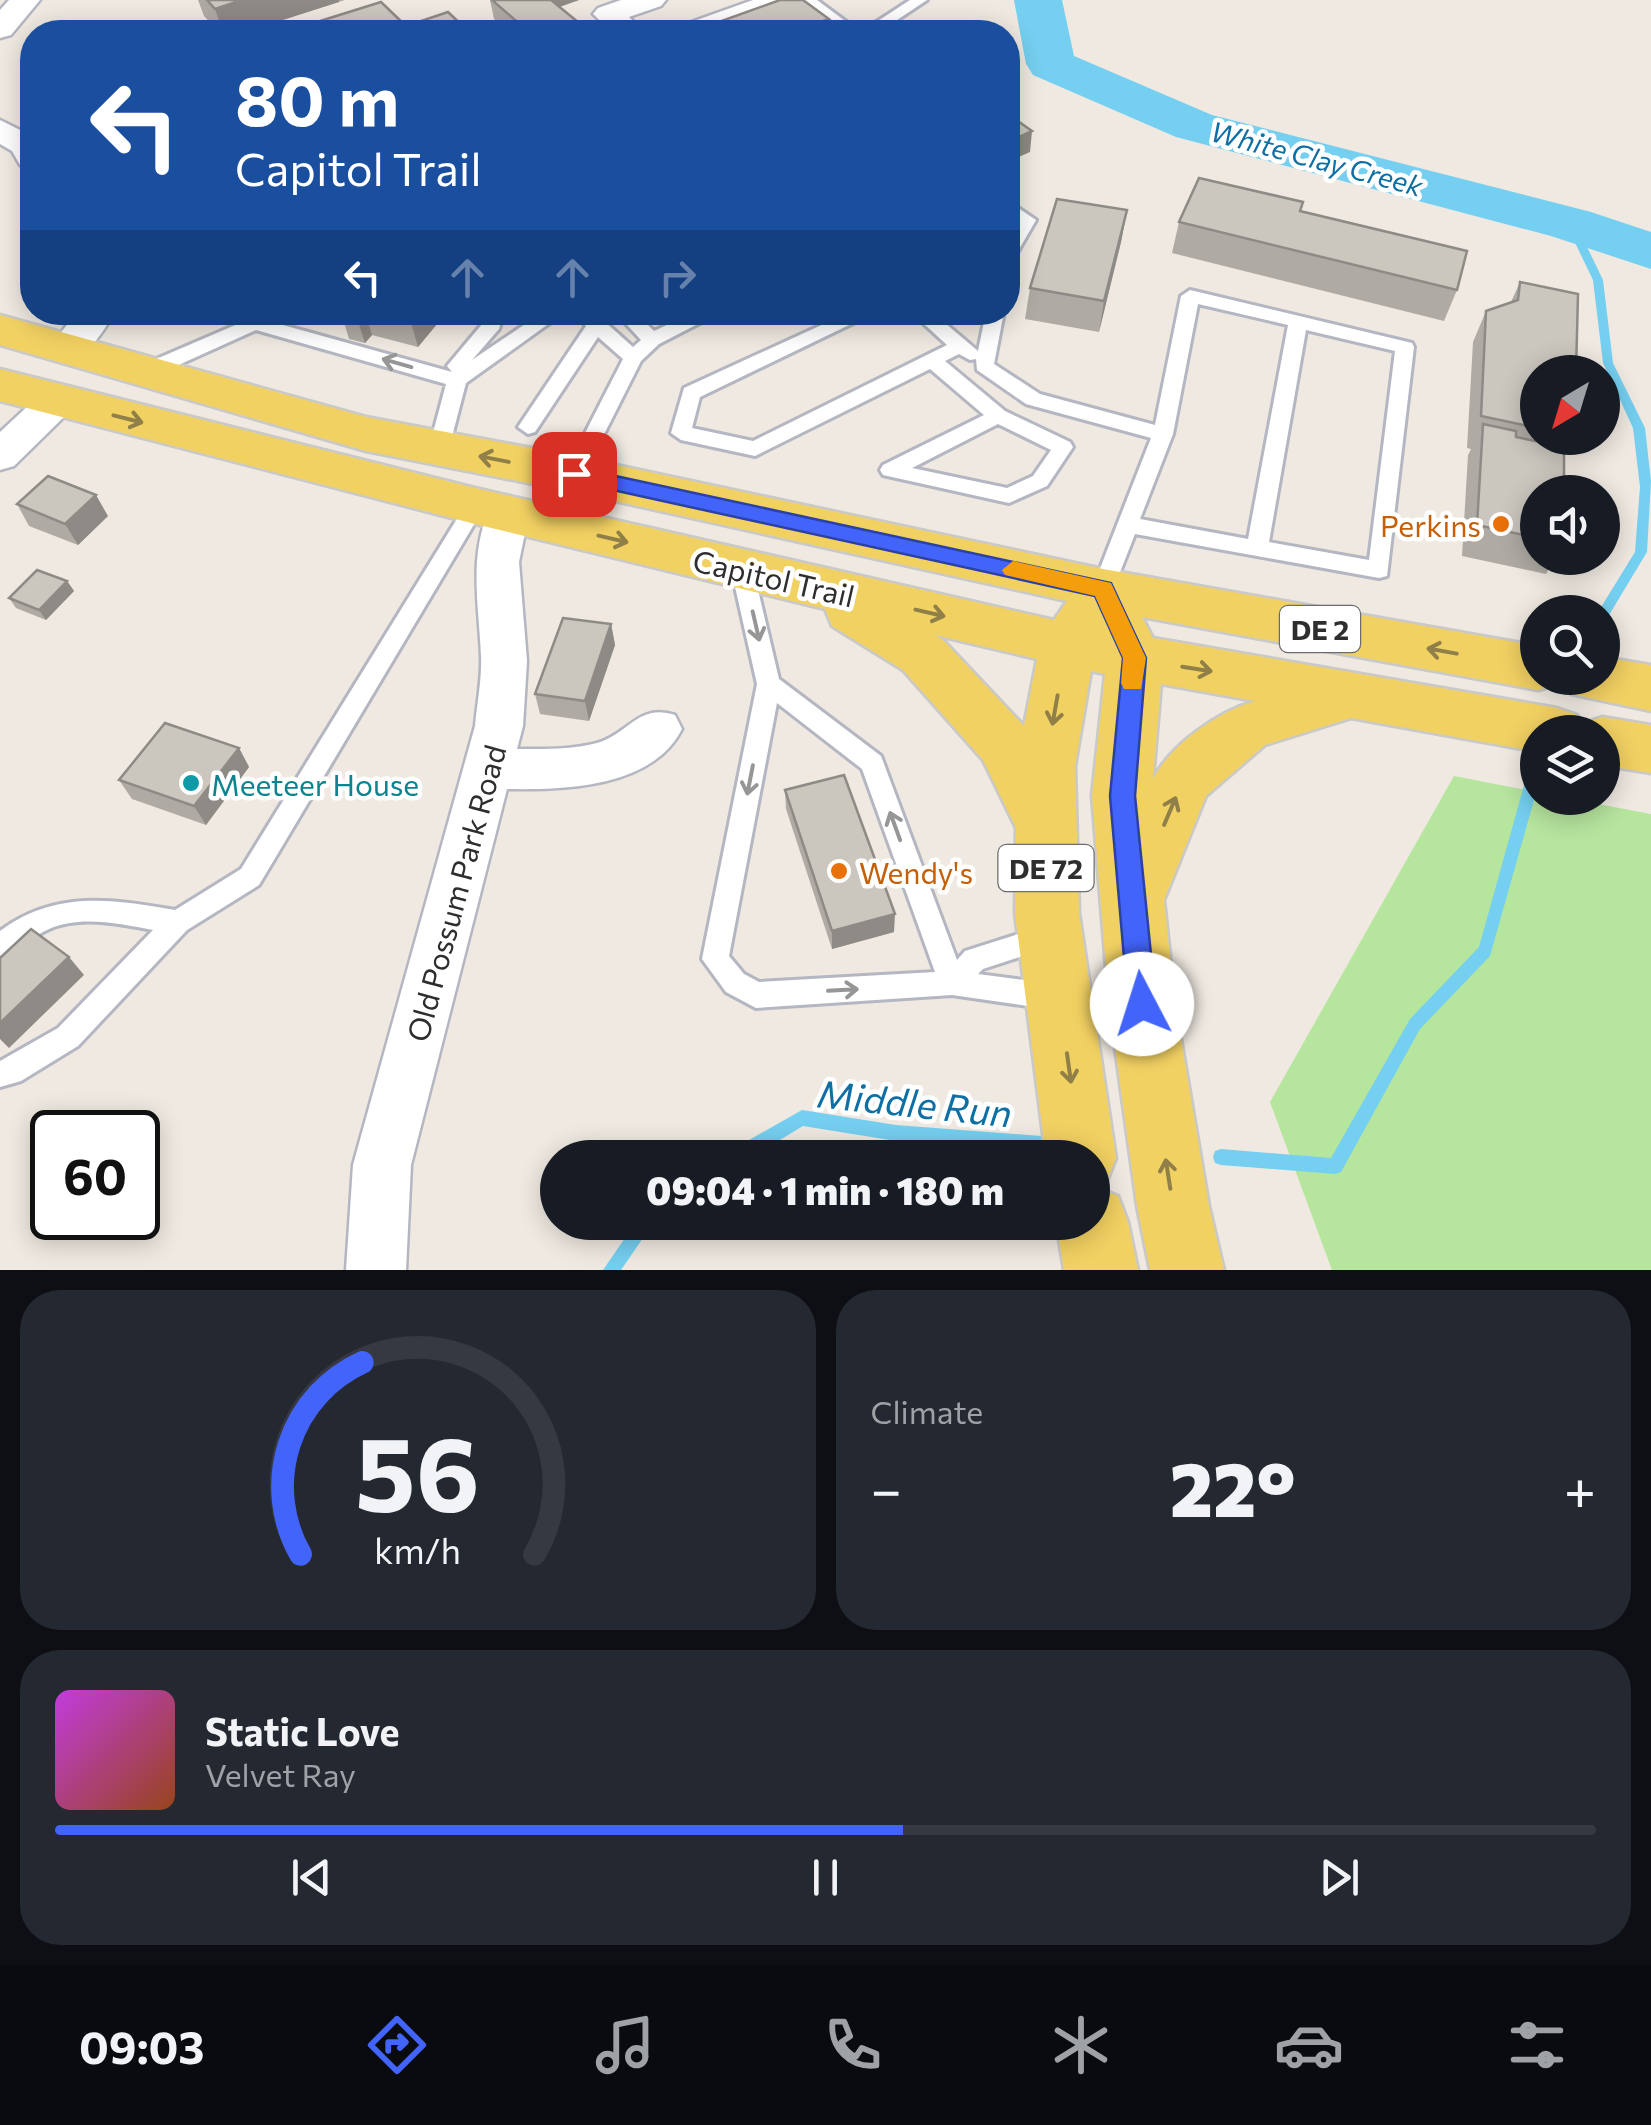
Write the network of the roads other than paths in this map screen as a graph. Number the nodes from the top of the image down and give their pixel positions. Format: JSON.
{"nodes":[{"id":1,"x":25,"y":0,"type":"edge"},
{"id":2,"x":651,"y":0,"type":"edge"},
{"id":3,"x":781,"y":0,"type":"edge"},
{"id":4,"x":807,"y":0,"type":"edge"},
{"id":5,"x":920,"y":0,"type":"edge"},
{"id":6,"x":743,"y":6,"type":"edge"},
{"id":7,"x":615,"y":20,"type":"edge"},
{"id":8,"x":715,"y":20,"type":"edge"},
{"id":9,"x":835,"y":20,"type":"edge"},
{"id":10,"x":888,"y":20,"type":"edge"},
{"id":11,"x":0,"y":29,"type":"edge"},
{"id":12,"x":1298,"y":322,"type":"junction"},
{"id":13,"x":250,"y":325,"type":"edge"},
{"id":14,"x":262,"y":325,"type":"edge"},
{"id":15,"x":492,"y":325,"type":"edge"},
{"id":16,"x":537,"y":325,"type":"edge"},
{"id":17,"x":586,"y":325,"type":"edge"},
{"id":18,"x":596,"y":325,"type":"edge"},
{"id":19,"x":637,"y":325,"type":"edge"},
{"id":20,"x":684,"y":325,"type":"edge"},
{"id":21,"x":838,"y":325,"type":"edge"},
{"id":22,"x":935,"y":325,"type":"edge"},
{"id":23,"x":993,"y":325,"type":"edge"},
{"id":24,"x":0,"y":330,"type":"edge"},
{"id":25,"x":82,"y":331,"type":"edge"},
{"id":26,"x":652,"y":340,"type":"junction"},
{"id":27,"x":960,"y":346,"type":"junction"},
{"id":28,"x":633,"y":358,"type":"junction"},
{"id":29,"x":932,"y":360,"type":"junction"},
{"id":30,"x":984,"y":366,"type":"junction"},
{"id":31,"x":147,"y":372,"type":"junction"},
{"id":32,"x":461,"y":377,"type":"junction"},
{"id":33,"x":0,"y":384,"type":"edge"},
{"id":34,"x":56,"y":402,"type":"junction"},
{"id":35,"x":998,"y":416,"type":"junction"},
{"id":36,"x":528,"y":427,"type":"dead end"},
{"id":37,"x":1163,"y":434,"type":"junction"},
{"id":38,"x":439,"y":448,"type":"junction"},
{"id":39,"x":0,"y":456,"type":"edge"},
{"id":40,"x":574,"y":474,"type":"junction"},
{"id":41,"x":492,"y":510,"type":"junction"},
{"id":42,"x":1128,"y":525,"type":"junction"},
{"id":43,"x":1257,"y":548,"type":"junction"},
{"id":44,"x":742,"y":569,"type":"junction"},
{"id":45,"x":806,"y":584,"type":"junction"},
{"id":46,"x":1103,"y":589,"type":"junction"},
{"id":47,"x":1067,"y":645,"type":"junction"},
{"id":48,"x":1135,"y":658,"type":"junction"},
{"id":49,"x":1520,"y":665,"type":"edge"},
{"id":50,"x":1620,"y":683,"type":"edge"},
{"id":51,"x":769,"y":684,"type":"junction"},
{"id":52,"x":1651,"y":688,"type":"edge"},
{"id":53,"x":1352,"y":696,"type":"junction"},
{"id":54,"x":1520,"y":726,"type":"edge"},
{"id":55,"x":658,"y":730,"type":"dead end"},
{"id":56,"x":1620,"y":744,"type":"edge"},
{"id":57,"x":1651,"y":749,"type":"edge"},
{"id":58,"x":487,"y":769,"type":"junction"},
{"id":59,"x":1046,"y":826,"type":"junction"},
{"id":60,"x":1132,"y":900,"type":"junction"},
{"id":61,"x":178,"y":922,"type":"junction"},
{"id":62,"x":1050,"y":936,"type":"junction"},
{"id":63,"x":0,"y":947,"type":"edge"},
{"id":64,"x":952,"y":984,"type":"junction"},
{"id":65,"x":1059,"y":998,"type":"junction"},
{"id":66,"x":0,"y":1074,"type":"edge"},
{"id":67,"x":1079,"y":1140,"type":"edge"},
{"id":68,"x":1095,"y":1240,"type":"edge"},
{"id":69,"x":376,"y":1270,"type":"edge"},
{"id":70,"x":1101,"y":1270,"type":"edge"},
{"id":71,"x":1187,"y":1270,"type":"edge"}],
"edges":[{"from":1,"to":11,"type":"street"},
{"from":2,"to":7,"type":"street"},
{"from":3,"to":6,"type":"street"},
{"from":4,"to":9,"type":"lane"},
{"from":5,"to":10,"type":"lane"},
{"from":6,"to":8,"type":"street"},
{"from":12,"to":37,"type":"lane"},
{"from":12,"to":43,"type":"lane"},
{"from":12,"to":43,"type":"lane"},
{"from":13,"to":31,"type":"lane"},
{"from":32,"to":14,"type":"lane","one_way":true},
{"from":15,"to":32,"type":"lane"},
{"from":16,"to":32,"type":"lane"},
{"from":17,"to":36,"type":"lane"},
{"from":18,"to":28,"type":"lane"},
{"from":19,"to":26,"type":"lane"},
{"from":20,"to":26,"type":"lane"},
{"from":21,"to":29,"type":"lane"},
{"from":22,"to":27,"type":"lane"},
{"from":23,"to":30,"type":"lane"},
{"from":24,"to":25,"type":"main road","name":"Capitol Trail","number":"DE 2"},
{"from":25,"to":31,"type":"main road","name":"Capitol Trail","number":"DE 2"},
{"from":26,"to":28,"type":"lane"},
{"from":27,"to":29,"type":"lane"},
{"from":27,"to":30,"type":"lane"},
{"from":28,"to":40,"type":"lane"},
{"from":29,"to":35,"type":"lane"},
{"from":30,"to":37,"type":"lane"},
{"from":31,"to":38,"type":"main road","name":"Capitol Trail","number":"DE 2"},
{"from":32,"to":38,"type":"lane"},
{"from":33,"to":34,"type":"main road","name":"Capitol Trail","number":"DE 2"},
{"from":34,"to":39,"type":"street"},
{"from":34,"to":41,"type":"main road","name":"Capitol Trail","number":"DE 2","one_way":true},
{"from":35,"to":35,"type":"lane"},
{"from":37,"to":42,"type":"lane"},
{"from":40,"to":38,"type":"main road","name":"Capitol Trail","number":"DE 2","one_way":true},
{"from":40,"to":46,"type":"main road","name":"Capitol Trail","number":"DE 2"},
{"from":41,"to":44,"type":"main road","name":"Capitol Trail","number":"DE 2","one_way":true},
{"from":41,"to":58,"type":"street","name":"Old Possum Park Road"},
{"from":41,"to":61,"type":"lane"},
{"from":42,"to":43,"type":"lane"},
{"from":42,"to":46,"type":"lane"},
{"from":44,"to":45,"type":"main road","name":"Capitol Trail","number":"DE 2"},
{"from":44,"to":51,"type":"lane","one_way":true},
{"from":45,"to":47,"type":"main road","name":"Capitol Trail","number":"DE 2","one_way":true},
{"from":45,"to":59,"type":"main road"},
{"from":46,"to":47,"type":"main road","number":"DE 72"},
{"from":46,"to":48,"type":"main road"},
{"from":49,"to":46,"type":"main road","name":"Capitol Trail","number":"DE 2","one_way":true},
{"from":47,"to":48,"type":"main road","name":"Capitol Trail","number":"DE 2"},
{"from":47,"to":59,"type":"main road","number":"DE 72","one_way":true},
{"from":48,"to":53,"type":"main road","name":"Capitol Trail","number":"DE 2","one_way":true},
{"from":48,"to":60,"type":"main road","number":"DE 72"},
{"from":50,"to":52,"type":"main road"},
{"from":64,"to":51,"type":"lane","one_way":true},
{"from":51,"to":64,"type":"lane","one_way":true},
{"from":53,"to":54,"type":"main road","name":"Capitol Trail","number":"DE 2"},
{"from":60,"to":53,"type":"main road","one_way":true},
{"from":55,"to":58,"type":"street"},
{"from":56,"to":57,"type":"main road"},
{"from":58,"to":69,"type":"street","name":"Old Possum Park Road"},
{"from":59,"to":62,"type":"main road","number":"DE 72"},
{"from":71,"to":60,"type":"main road","number":"DE 72","one_way":true},
{"from":61,"to":63,"type":"lane"},
{"from":61,"to":66,"type":"lane"},
{"from":62,"to":64,"type":"lane"},
{"from":62,"to":65,"type":"main road","number":"DE 72"},
{"from":64,"to":65,"type":"lane"},
{"from":65,"to":67,"type":"main road","number":"DE 72","one_way":true},
{"from":68,"to":70,"type":"main road"}]}
